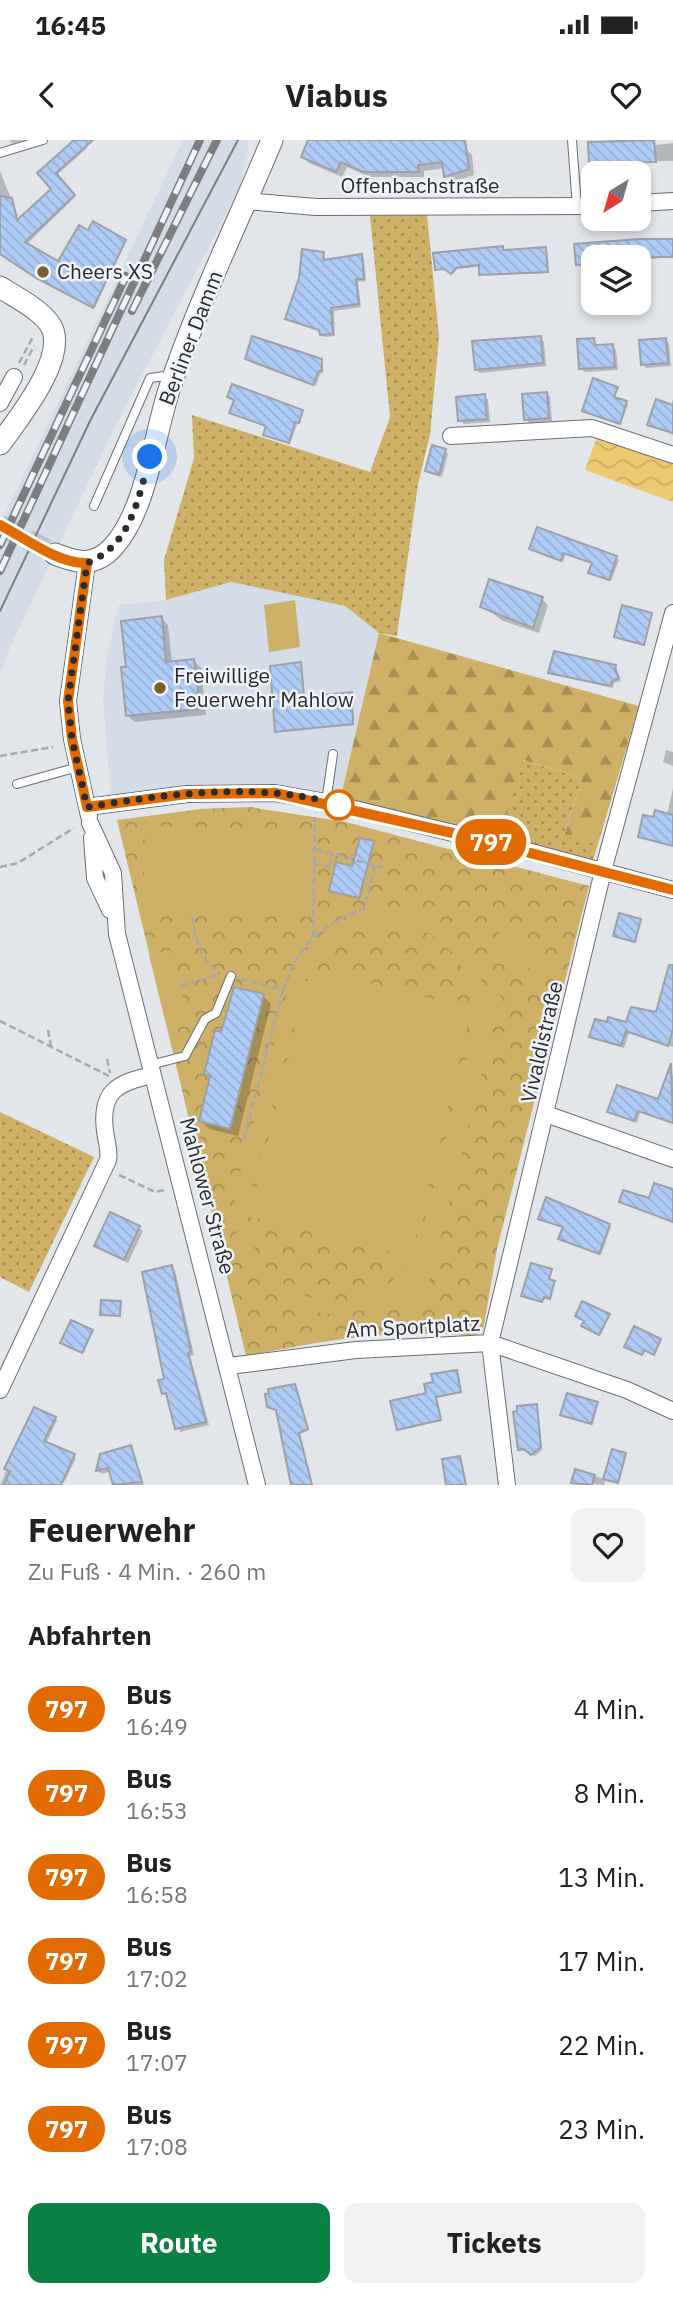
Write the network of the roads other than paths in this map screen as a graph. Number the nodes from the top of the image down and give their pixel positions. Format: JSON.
{"nodes":[{"id":1,"x":43,"y":140,"type":"edge"},
{"id":2,"x":272,"y":140,"type":"edge"},
{"id":3,"x":572,"y":140,"type":"edge"},
{"id":4,"x":0,"y":153,"type":"edge"},
{"id":5,"x":581,"y":186,"type":"edge"},
{"id":6,"x":246,"y":201,"type":"junction"},
{"id":7,"x":673,"y":201,"type":"edge"},
{"id":8,"x":651,"y":202,"type":"edge"},
{"id":9,"x":581,"y":206,"type":"edge"},
{"id":10,"x":0,"y":287,"type":"edge"},
{"id":11,"x":175,"y":374,"type":"junction"},
{"id":12,"x":14,"y":377,"type":"road end"},
{"id":13,"x":0,"y":403,"type":"edge"},
{"id":14,"x":452,"y":436,"type":"dead end"},
{"id":15,"x":0,"y":444,"type":"edge"},
{"id":16,"x":673,"y":454,"type":"edge"},
{"id":17,"x":94,"y":506,"type":"dead end"},
{"id":18,"x":55,"y":554,"type":"tunnel mouth"},
{"id":19,"x":87,"y":563,"type":"junction"},
{"id":20,"x":673,"y":615,"type":"edge"},
{"id":21,"x":332,"y":754,"type":"dead end"},
{"id":22,"x":78,"y":767,"type":"junction"},
{"id":23,"x":17,"y":784,"type":"dead end"},
{"id":24,"x":321,"y":801,"type":"junction"},
{"id":25,"x":89,"y":815,"type":"junction"},
{"id":26,"x":603,"y":871,"type":"junction"},
{"id":27,"x":673,"y":890,"type":"edge"},
{"id":28,"x":230,"y":976,"type":"road end"},
{"id":29,"x":151,"y":1070,"type":"junction"},
{"id":30,"x":546,"y":1114,"type":"junction"},
{"id":31,"x":673,"y":1159,"type":"edge"},
{"id":32,"x":490,"y":1343,"type":"junction"},
{"id":33,"x":229,"y":1366,"type":"junction"},
{"id":34,"x":0,"y":1390,"type":"edge"},
{"id":35,"x":673,"y":1411,"type":"edge"},
{"id":36,"x":257,"y":1485,"type":"edge"},
{"id":37,"x":507,"y":1485,"type":"edge"}],
"edges":[{"from":1,"to":4,"type":"lane"},
{"from":2,"to":6,"type":"main road","name":"Berliner Damm"},
{"from":3,"to":5,"type":"lane"},
{"from":6,"to":9,"type":"street","name":"Offenbachstraße"},
{"from":6,"to":11,"type":"main road","name":"Berliner Damm"},
{"from":7,"to":8,"type":"street"},
{"from":10,"to":15,"type":"main road"},
{"from":11,"to":17,"type":"lane"},
{"from":11,"to":19,"type":"main road","name":"Berliner Damm"},
{"from":12,"to":13,"type":"street"},
{"from":14,"to":16,"type":"street"},
{"from":18,"to":19,"type":"main road"},
{"from":19,"to":22,"type":"street","name":"Mahlower Straße"},
{"from":20,"to":26,"type":"street","name":"Vivaldistraße"},
{"from":21,"to":24,"type":"lane"},
{"from":22,"to":23,"type":"lane"},
{"from":22,"to":25,"type":"street","name":"Mahlower Straße"},
{"from":24,"to":25,"type":"street"},
{"from":24,"to":26,"type":"street"},
{"from":25,"to":29,"type":"street","name":"Mahlower Straße"},
{"from":26,"to":27,"type":"street"},
{"from":26,"to":30,"type":"street","name":"Vivaldistraße"},
{"from":28,"to":29,"type":"lane"},
{"from":29,"to":33,"type":"street","name":"Mahlower Straße"},
{"from":29,"to":34,"type":"street"},
{"from":30,"to":31,"type":"street"},
{"from":30,"to":32,"type":"street","name":"Vivaldistraße"},
{"from":32,"to":33,"type":"street","name":"Am Sportplatz"},
{"from":32,"to":35,"type":"street","name":"Am Sportplatz"},
{"from":32,"to":37,"type":"street","name":"Vivaldistraße"},
{"from":33,"to":36,"type":"street","name":"Mahlower Straße"}]}
